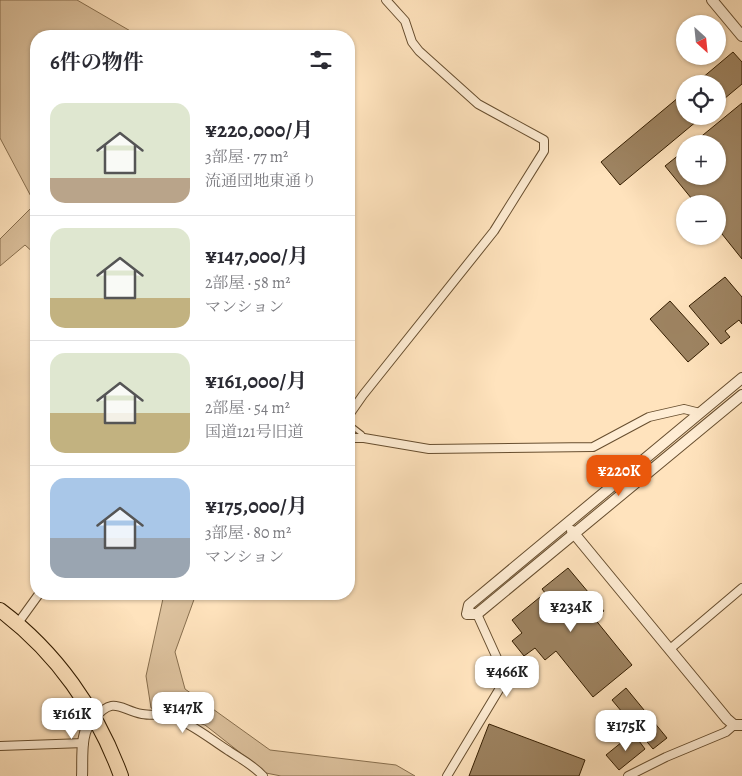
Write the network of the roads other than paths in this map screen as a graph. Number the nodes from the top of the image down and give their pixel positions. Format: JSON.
{"nodes":[{"id":1,"x":386,"y":0,"type":"edge"},
{"id":2,"x":712,"y":0,"type":"edge"},
{"id":3,"x":742,"y":36,"type":"edge"},
{"id":4,"x":742,"y":378,"type":"edge"},
{"id":5,"x":742,"y":395,"type":"edge"},
{"id":6,"x":355,"y":406,"type":"edge"},
{"id":7,"x":700,"y":413,"type":"junction"},
{"id":8,"x":355,"y":429,"type":"edge"},
{"id":9,"x":355,"y":438,"type":"edge"},
{"id":10,"x":364,"y":438,"type":"junction"},
{"id":11,"x":566,"y":525,"type":"junction"},
{"id":12,"x":575,"y":535,"type":"junction"},
{"id":13,"x":742,"y":588,"type":"edge"},
{"id":14,"x":35,"y":600,"type":"edge"},
{"id":15,"x":0,"y":610,"type":"edge"},
{"id":16,"x":478,"y":614,"type":"junction"},
{"id":17,"x":18,"y":623,"type":"junction"},
{"id":18,"x":670,"y":649,"type":"junction"},
{"id":19,"x":94,"y":719,"type":"junction"},
{"id":20,"x":738,"y":725,"type":"edge"},
{"id":21,"x":84,"y":743,"type":"junction"},
{"id":22,"x":0,"y":746,"type":"edge"},
{"id":23,"x":82,"y":776,"type":"edge"},
{"id":24,"x":121,"y":776,"type":"edge"},
{"id":25,"x":263,"y":776,"type":"edge"},
{"id":26,"x":447,"y":776,"type":"edge"},
{"id":27,"x":628,"y":776,"type":"edge"}],
"edges":[{"from":1,"to":6,"type":"street"},
{"from":2,"to":3,"type":"street"},
{"from":4,"to":7,"type":"street"},
{"from":5,"to":12,"type":"street"},
{"from":7,"to":10,"type":"street"},
{"from":7,"to":11,"type":"street"},
{"from":8,"to":10,"type":"lane"},
{"from":9,"to":10,"type":"street"},
{"from":11,"to":12,"type":"street"},
{"from":11,"to":16,"type":"street"},
{"from":12,"to":16,"type":"street"},
{"from":12,"to":18,"type":"street"},
{"from":13,"to":18,"type":"street"},
{"from":14,"to":17,"type":"street"},
{"from":15,"to":17,"type":"highway"},
{"from":16,"to":26,"type":"street"},
{"from":17,"to":19,"type":"highway"},
{"from":18,"to":20,"type":"street"},
{"from":19,"to":21,"type":"street"},
{"from":19,"to":24,"type":"highway"},
{"from":19,"to":25,"type":"street"},
{"from":20,"to":27,"type":"street"},
{"from":21,"to":22,"type":"street"},
{"from":21,"to":23,"type":"street"}]}
